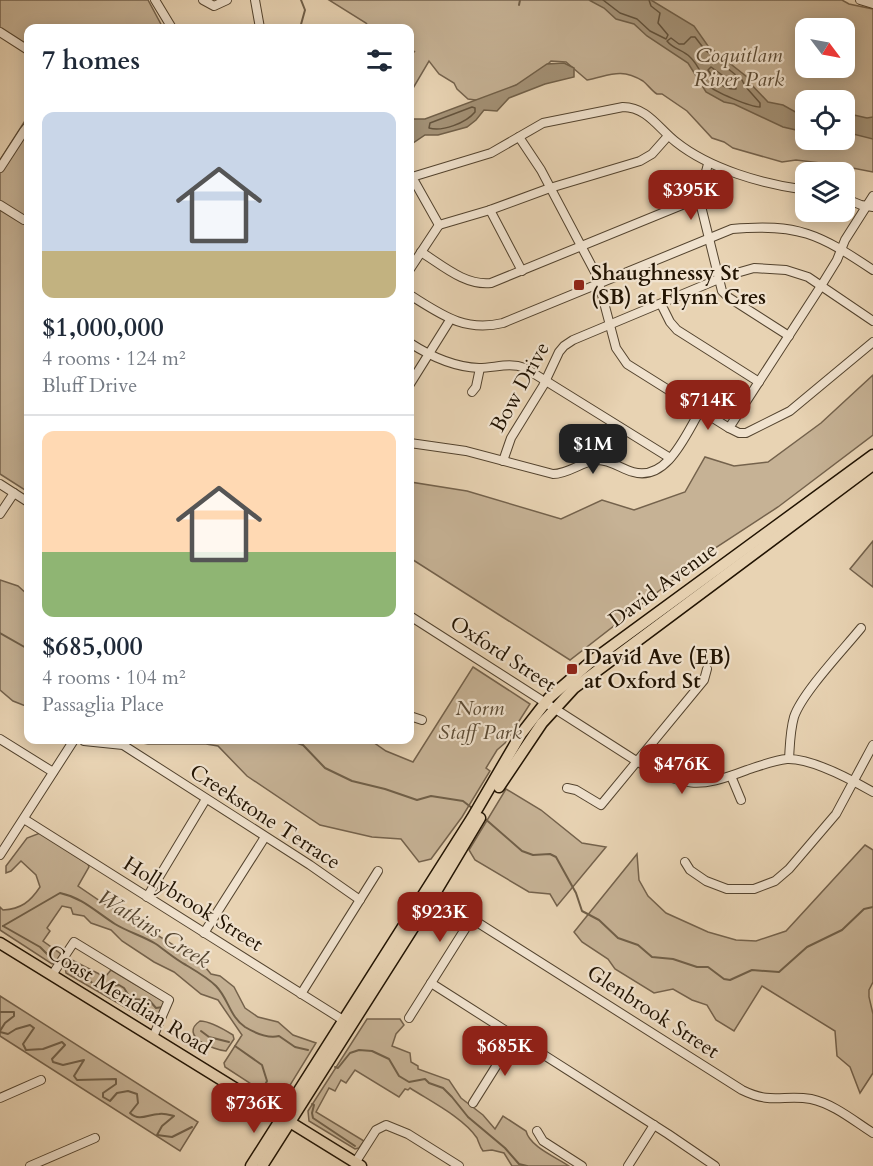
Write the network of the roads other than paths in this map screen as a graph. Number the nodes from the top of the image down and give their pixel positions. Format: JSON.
{"nodes":[{"id":1,"x":155,"y":0,"type":"edge"},
{"id":2,"x":203,"y":0,"type":"edge"},
{"id":3,"x":227,"y":0,"type":"edge"},
{"id":4,"x":255,"y":0,"type":"edge"},
{"id":5,"x":860,"y":0,"type":"edge"},
{"id":6,"x":873,"y":4,"type":"edge"},
{"id":7,"x":170,"y":24,"type":"edge"},
{"id":8,"x":259,"y":24,"type":"edge"},
{"id":9,"x":0,"y":32,"type":"edge"},
{"id":10,"x":24,"y":47,"type":"edge"},
{"id":11,"x":24,"y":130,"type":"edge"},
{"id":12,"x":519,"y":136,"type":"junction"},
{"id":13,"x":668,"y":136,"type":"junction"},
{"id":14,"x":708,"y":164,"type":"junction"},
{"id":15,"x":0,"y":168,"type":"edge"},
{"id":16,"x":414,"y":176,"type":"edge"},
{"id":17,"x":414,"y":181,"type":"edge"},
{"id":18,"x":550,"y":188,"type":"junction"},
{"id":19,"x":795,"y":188,"type":"edge"},
{"id":20,"x":873,"y":196,"type":"edge"},
{"id":21,"x":699,"y":198,"type":"junction"},
{"id":22,"x":855,"y":201,"type":"edge"},
{"id":23,"x":0,"y":205,"type":"edge"},
{"id":24,"x":870,"y":206,"type":"edge"},
{"id":25,"x":490,"y":210,"type":"junction"},
{"id":26,"x":24,"y":220,"type":"edge"},
{"id":27,"x":439,"y":225,"type":"junction"},
{"id":28,"x":708,"y":238,"type":"junction"},
{"id":29,"x":581,"y":247,"type":"junction"},
{"id":30,"x":842,"y":249,"type":"junction"},
{"id":31,"x":421,"y":252,"type":"junction"},
{"id":32,"x":414,"y":263,"type":"edge"},
{"id":33,"x":873,"y":270,"type":"edge"},
{"id":34,"x":522,"y":271,"type":"junction"},
{"id":35,"x":719,"y":279,"type":"junction"},
{"id":36,"x":600,"y":284,"type":"junction"},
{"id":37,"x":821,"y":286,"type":"junction"},
{"id":38,"x":414,"y":298,"type":"edge"},
{"id":39,"x":661,"y":304,"type":"junction"},
{"id":40,"x":450,"y":320,"type":"junction"},
{"id":41,"x":873,"y":321,"type":"edge"},
{"id":42,"x":610,"y":325,"type":"junction"},
{"id":43,"x":789,"y":336,"type":"junction"},
{"id":44,"x":873,"y":342,"type":"edge"},
{"id":45,"x":414,"y":345,"type":"edge"},
{"id":46,"x":428,"y":354,"type":"junction"},
{"id":47,"x":480,"y":368,"type":"junction"},
{"id":48,"x":414,"y":377,"type":"edge"},
{"id":49,"x":546,"y":379,"type":"junction"},
{"id":50,"x":759,"y":382,"type":"junction"},
{"id":51,"x":472,"y":393,"type":"dead end"},
{"id":52,"x":700,"y":411,"type":"junction"},
{"id":53,"x":729,"y":428,"type":"junction"},
{"id":54,"x":414,"y":444,"type":"edge"},
{"id":55,"x":873,"y":455,"type":"edge"},
{"id":56,"x":670,"y":458,"type":"junction"},
{"id":57,"x":503,"y":461,"type":"junction"},
{"id":58,"x":873,"y":465,"type":"edge"},
{"id":59,"x":0,"y":484,"type":"edge"},
{"id":60,"x":14,"y":493,"type":"junction"},
{"id":61,"x":24,"y":499,"type":"edge"},
{"id":62,"x":0,"y":514,"type":"edge"},
{"id":63,"x":414,"y":619,"type":"edge"},
{"id":64,"x":861,"y":628,"type":"dead end"},
{"id":65,"x":707,"y":669,"type":"dead end"},
{"id":66,"x":550,"y":705,"type":"junction"},
{"id":67,"x":414,"y":717,"type":"edge"},
{"id":68,"x":422,"y":720,"type":"dead end"},
{"id":69,"x":0,"y":739,"type":"edge"},
{"id":70,"x":71,"y":744,"type":"edge"},
{"id":71,"x":113,"y":744,"type":"edge"},
{"id":72,"x":873,"y":746,"type":"edge"},
{"id":73,"x":789,"y":759,"type":"junction"},
{"id":74,"x":638,"y":762,"type":"junction"},
{"id":75,"x":53,"y":772,"type":"junction"},
{"id":76,"x":731,"y":776,"type":"junction"},
{"id":77,"x":855,"y":781,"type":"junction"},
{"id":78,"x":567,"y":788,"type":"dead end"},
{"id":79,"x":873,"y":792,"type":"edge"},
{"id":80,"x":206,"y":799,"type":"junction"},
{"id":81,"x":741,"y":800,"type":"dead end"},
{"id":82,"x":24,"y":819,"type":"junction"},
{"id":83,"x":265,"y":837,"type":"junction"},
{"id":84,"x":0,"y":855,"type":"edge"},
{"id":85,"x":685,"y":862,"type":"dead end"},
{"id":86,"x":378,"y":871,"type":"dead end"},
{"id":87,"x":430,"y":892,"type":"junction"},
{"id":88,"x":147,"y":897,"type":"junction"},
{"id":89,"x":360,"y":900,"type":"junction"},
{"id":90,"x":472,"y":918,"type":"junction"},
{"id":91,"x":204,"y":933,"type":"junction"},
{"id":92,"x":0,"y":943,"type":"edge"},
{"id":93,"x":52,"y":975,"type":"junction"},
{"id":94,"x":431,"y":982,"type":"junction"},
{"id":95,"x":301,"y":994,"type":"junction"},
{"id":96,"x":409,"y":1018,"type":"dead end"},
{"id":97,"x":343,"y":1020,"type":"junction"},
{"id":98,"x":515,"y":1036,"type":"junction"},
{"id":99,"x":153,"y":1037,"type":"junction"},
{"id":100,"x":41,"y":1080,"type":"dead end"},
{"id":101,"x":1,"y":1096,"type":"edge"},
{"id":102,"x":473,"y":1102,"type":"dead end"},
{"id":103,"x":285,"y":1120,"type":"junction"},
{"id":104,"x":654,"y":1125,"type":"junction"},
{"id":105,"x":537,"y":1131,"type":"dead end"},
{"id":106,"x":873,"y":1133,"type":"edge"},
{"id":107,"x":95,"y":1138,"type":"dead end"},
{"id":108,"x":358,"y":1164,"type":"edge"},
{"id":109,"x":711,"y":1165,"type":"edge"},
{"id":110,"x":30,"y":1166,"type":"edge"},
{"id":111,"x":251,"y":1166,"type":"edge"},
{"id":112,"x":262,"y":1166,"type":"edge"},
{"id":113,"x":459,"y":1166,"type":"edge"},
{"id":114,"x":582,"y":1166,"type":"edge"},
{"id":115,"x":628,"y":1166,"type":"edge"}],
"edges":[{"from":1,"to":7,"type":"street"},
{"from":2,"to":3,"type":"street"},
{"from":4,"to":8,"type":"street"},
{"from":5,"to":6,"type":"street"},
{"from":9,"to":10,"type":"street"},
{"from":11,"to":15,"type":"street"},
{"from":12,"to":13,"type":"street"},
{"from":12,"to":16,"type":"street"},
{"from":12,"to":18,"type":"street"},
{"from":13,"to":14,"type":"street"},
{"from":13,"to":18,"type":"street"},
{"from":14,"to":19,"type":"street"},
{"from":14,"to":21,"type":"street"},
{"from":17,"to":27,"type":"street"},
{"from":18,"to":25,"type":"street"},
{"from":18,"to":29,"type":"street"},
{"from":20,"to":24,"type":"street"},
{"from":21,"to":28,"type":"street"},
{"from":21,"to":29,"type":"street"},
{"from":22,"to":24,"type":"street"},
{"from":23,"to":26,"type":"street"},
{"from":24,"to":30,"type":"street"},
{"from":25,"to":27,"type":"street"},
{"from":25,"to":34,"type":"street"},
{"from":27,"to":31,"type":"street"},
{"from":28,"to":30,"type":"street"},
{"from":28,"to":35,"type":"street"},
{"from":28,"to":36,"type":"street"},
{"from":29,"to":34,"type":"street"},
{"from":29,"to":36,"type":"street"},
{"from":30,"to":33,"type":"street"},
{"from":30,"to":37,"type":"street"},
{"from":31,"to":32,"type":"street"},
{"from":31,"to":34,"type":"street"},
{"from":35,"to":37,"type":"street","name":"Bow Drive"},
{"from":35,"to":39,"type":"street","name":"Bow Drive"},
{"from":35,"to":43,"type":"street"},
{"from":36,"to":40,"type":"street"},
{"from":36,"to":42,"type":"street"},
{"from":37,"to":41,"type":"street","name":"Bow Drive"},
{"from":37,"to":43,"type":"street"},
{"from":38,"to":40,"type":"street"},
{"from":39,"to":42,"type":"street","name":"Bow Drive"},
{"from":39,"to":50,"type":"street"},
{"from":40,"to":46,"type":"street"},
{"from":42,"to":49,"type":"street","name":"Bow Drive"},
{"from":42,"to":52,"type":"street"},
{"from":43,"to":50,"type":"street"},
{"from":44,"to":53,"type":"street"},
{"from":45,"to":46,"type":"street"},
{"from":46,"to":47,"type":"street"},
{"from":46,"to":48,"type":"street"},
{"from":47,"to":49,"type":"street"},
{"from":47,"to":51,"type":"street"},
{"from":49,"to":56,"type":"street"},
{"from":49,"to":57,"type":"street","name":"Bow Drive"},
{"from":50,"to":53,"type":"street"},
{"from":52,"to":53,"type":"street"},
{"from":52,"to":56,"type":"street"},
{"from":54,"to":57,"type":"street"},
{"from":55,"to":66,"type":"main road","name":"David Avenue"},
{"from":56,"to":57,"type":"street"},
{"from":58,"to":66,"type":"main road","name":"David Avenue"},
{"from":59,"to":60,"type":"street"},
{"from":60,"to":61,"type":"street"},
{"from":60,"to":62,"type":"street"},
{"from":63,"to":66,"type":"street","name":"Oxford Street"},
{"from":64,"to":73,"type":"street"},
{"from":65,"to":74,"type":"street"},
{"from":66,"to":74,"type":"street","name":"Oxford Street"},
{"from":66,"to":87,"type":"main road","name":"David Avenue"},
{"from":67,"to":68,"type":"street"},
{"from":69,"to":75,"type":"street"},
{"from":70,"to":75,"type":"street"},
{"from":71,"to":80,"type":"street","name":"Creekstone Terrace"},
{"from":72,"to":77,"type":"street"},
{"from":73,"to":76,"type":"street","name":"Oxford Street"},
{"from":73,"to":77,"type":"street","name":"Oxford Street"},
{"from":74,"to":76,"type":"street","name":"Oxford Street"},
{"from":74,"to":78,"type":"street"},
{"from":75,"to":82,"type":"street"},
{"from":76,"to":81,"type":"street"},
{"from":77,"to":79,"type":"street","name":"Oxford Street"},
{"from":77,"to":85,"type":"street"},
{"from":80,"to":83,"type":"street","name":"Creekstone Terrace"},
{"from":80,"to":88,"type":"street"},
{"from":82,"to":84,"type":"street"},
{"from":82,"to":88,"type":"street","name":"Hollybrook Street"},
{"from":83,"to":89,"type":"street","name":"Creekstone Terrace"},
{"from":83,"to":91,"type":"street"},
{"from":86,"to":89,"type":"street"},
{"from":87,"to":90,"type":"street","name":"Glenbrook Street"},
{"from":87,"to":97,"type":"main road","name":"David Avenue"},
{"from":87,"to":103,"type":"main road","name":"David Avenue"},
{"from":88,"to":91,"type":"street","name":"Hollybrook Street"},
{"from":89,"to":95,"type":"street"},
{"from":90,"to":94,"type":"street"},
{"from":90,"to":106,"type":"street","name":"Glenbrook Street"},
{"from":91,"to":95,"type":"street","name":"Hollybrook Street"},
{"from":92,"to":93,"type":"main road","name":"Coast Meridian Road"},
{"from":93,"to":99,"type":"main road","name":"Coast Meridian Road"},
{"from":93,"to":99,"type":"street"},
{"from":94,"to":96,"type":"street"},
{"from":94,"to":98,"type":"street"},
{"from":95,"to":97,"type":"street","name":"Hollybrook Street"},
{"from":97,"to":103,"type":"main road","name":"David Avenue"},
{"from":98,"to":102,"type":"street"},
{"from":98,"to":104,"type":"street"},
{"from":99,"to":103,"type":"main road","name":"Coast Meridian Road"},
{"from":100,"to":101,"type":"street"},
{"from":103,"to":108,"type":"main road","name":"Coast Meridian Road"},
{"from":103,"to":111,"type":"main road","name":"David Avenue"},
{"from":103,"to":112,"type":"main road","name":"David Avenue"},
{"from":104,"to":109,"type":"street"},
{"from":104,"to":115,"type":"street"},
{"from":105,"to":114,"type":"street"},
{"from":107,"to":110,"type":"street"},
{"from":108,"to":113,"type":"street"}]}
